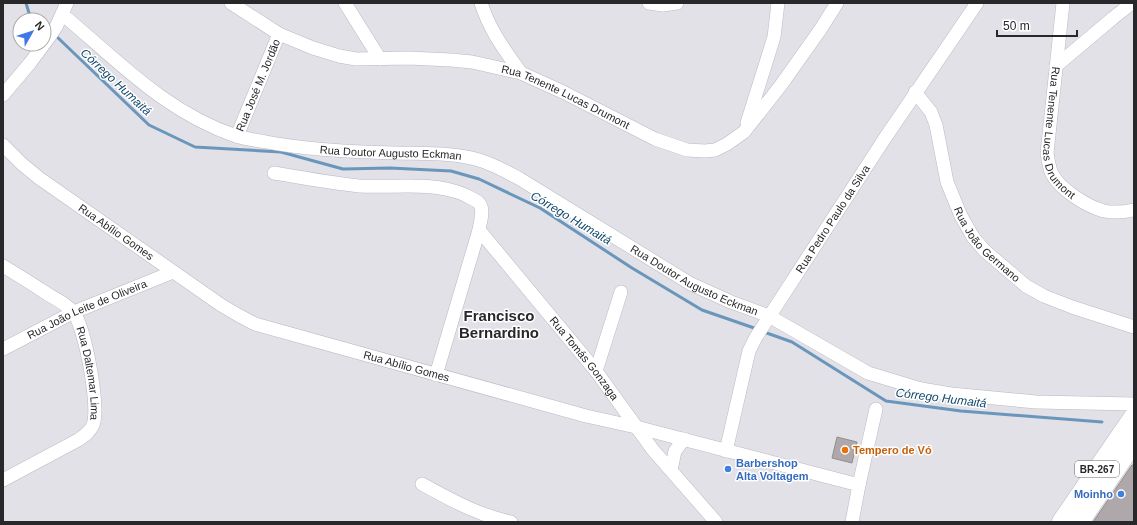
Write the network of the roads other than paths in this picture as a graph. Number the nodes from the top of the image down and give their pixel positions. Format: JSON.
{"nodes":[{"id":1,"x":231,"y":3,"type":"edge"},
{"id":2,"x":345,"y":3,"type":"edge"},
{"id":3,"x":481,"y":3,"type":"edge"},
{"id":4,"x":649,"y":3,"type":"edge"},
{"id":5,"x":677,"y":3,"type":"edge"},
{"id":6,"x":778,"y":3,"type":"edge"},
{"id":7,"x":837,"y":3,"type":"edge"},
{"id":8,"x":977,"y":3,"type":"edge"},
{"id":9,"x":1062,"y":3,"type":"edge"},
{"id":10,"x":1132,"y":3,"type":"edge"},
{"id":11,"x":64,"y":8,"type":"edge"},
{"id":12,"x":279,"y":34,"type":"junction"},
{"id":13,"x":380,"y":59,"type":"junction"},
{"id":14,"x":1056,"y":66,"type":"junction"},
{"id":15,"x":522,"y":73,"type":"junction"},
{"id":16,"x":915,"y":92,"type":"junction"},
{"id":17,"x":3,"y":95,"type":"edge"},
{"id":18,"x":744,"y":132,"type":"junction"},
{"id":19,"x":237,"y":136,"type":"junction"},
{"id":20,"x":3,"y":145,"type":"edge"},
{"id":21,"x":274,"y":173,"type":"dead end"},
{"id":22,"x":1134,"y":210,"type":"edge"},
{"id":23,"x":479,"y":230,"type":"junction"},
{"id":24,"x":3,"y":266,"type":"edge"},
{"id":25,"x":173,"y":272,"type":"junction"},
{"id":26,"x":621,"y":292,"type":"dead end"},
{"id":27,"x":74,"y":312,"type":"junction"},
{"id":28,"x":766,"y":321,"type":"junction"},
{"id":29,"x":1134,"y":327,"type":"edge"},
{"id":30,"x":3,"y":350,"type":"edge"},
{"id":31,"x":596,"y":371,"type":"junction"},
{"id":32,"x":436,"y":375,"type":"junction"},
{"id":33,"x":1134,"y":404,"type":"edge"},
{"id":34,"x":876,"y":408,"type":"dead end"},
{"id":35,"x":1134,"y":417,"type":"edge"},
{"id":36,"x":636,"y":427,"type":"junction"},
{"id":37,"x":684,"y":439,"type":"junction"},
{"id":38,"x":726,"y":451,"type":"junction"},
{"id":39,"x":1131,"y":451,"type":"edge"},
{"id":40,"x":671,"y":470,"type":"junction"},
{"id":41,"x":3,"y":480,"type":"edge"},
{"id":42,"x":422,"y":484,"type":"dead end"},
{"id":43,"x":859,"y":485,"type":"junction"},
{"id":44,"x":511,"y":522,"type":"edge"},
{"id":45,"x":716,"y":522,"type":"edge"},
{"id":46,"x":852,"y":522,"type":"edge"},
{"id":47,"x":1062,"y":522,"type":"edge"},
{"id":48,"x":1079,"y":522,"type":"edge"}],
"edges":[{"from":1,"to":12,"type":"street","name":"Rua Tenente Lucas Drumont"},
{"from":2,"to":13,"type":"street"},
{"from":3,"to":15,"type":"street"},
{"from":4,"to":5,"type":"street"},
{"from":6,"to":18,"type":"street"},
{"from":7,"to":18,"type":"street","name":"Rua Tenente Lucas Drumont"},
{"from":8,"to":16,"type":"street","name":"Rua Pedro Paulo da Silva"},
{"from":9,"to":14,"type":"street","name":"Rua Tenente Lucas Drumont"},
{"from":10,"to":14,"type":"street"},
{"from":11,"to":17,"type":"street"},
{"from":11,"to":19,"type":"street","name":"Rua Doutor Augusto Eckman"},
{"from":12,"to":13,"type":"street","name":"Rua Tenente Lucas Drumont"},
{"from":12,"to":19,"type":"street","name":"Rua José M. Jordão"},
{"from":13,"to":15,"type":"street","name":"Rua Tenente Lucas Drumont"},
{"from":14,"to":22,"type":"street","name":"Rua Tenente Lucas Drumont"},
{"from":15,"to":18,"type":"street","name":"Rua Tenente Lucas Drumont"},
{"from":16,"to":28,"type":"street","name":"Rua Pedro Paulo da Silva"},
{"from":16,"to":29,"type":"street","name":"Rua João Germano"},
{"from":19,"to":28,"type":"street","name":"Rua Doutor Augusto Eckman"},
{"from":20,"to":25,"type":"street","name":"Rua Abílio Gomes"},
{"from":21,"to":23,"type":"street"},
{"from":23,"to":31,"type":"street","name":"Rua Tomás Gonzaga"},
{"from":23,"to":32,"type":"street"},
{"from":24,"to":27,"type":"street"},
{"from":25,"to":27,"type":"street","name":"Rua João Leite de Oliveira"},
{"from":25,"to":32,"type":"street","name":"Rua Abílio Gomes"},
{"from":26,"to":31,"type":"street"},
{"from":27,"to":30,"type":"street","name":"Rua João Leite de Oliveira"},
{"from":27,"to":41,"type":"street","name":"Rua Daltemar Lima"},
{"from":28,"to":33,"type":"street","name":"Rua Doutor Augusto Eckman"},
{"from":28,"to":38,"type":"street","name":"Rua Pedro Paulo da Silva"},
{"from":31,"to":36,"type":"street","name":"Rua Tomás Gonzaga"},
{"from":32,"to":36,"type":"street","name":"Rua Abílio Gomes"},
{"from":34,"to":43,"type":"street"},
{"from":35,"to":47,"type":"highway","number":"BR-267"},
{"from":36,"to":37,"type":"street","name":"Rua Abílio Gomes"},
{"from":36,"to":40,"type":"street","name":"Rua Tomás Gonzaga"},
{"from":37,"to":38,"type":"street","name":"Rua Abílio Gomes"},
{"from":37,"to":40,"type":"street"},
{"from":38,"to":43,"type":"street","name":"Rua Abílio Gomes"},
{"from":39,"to":48,"type":"highway","number":"BR-267"},
{"from":40,"to":45,"type":"street","name":"Rua Tomás Gonzaga"},
{"from":42,"to":44,"type":"street"},
{"from":43,"to":46,"type":"street"}]}
